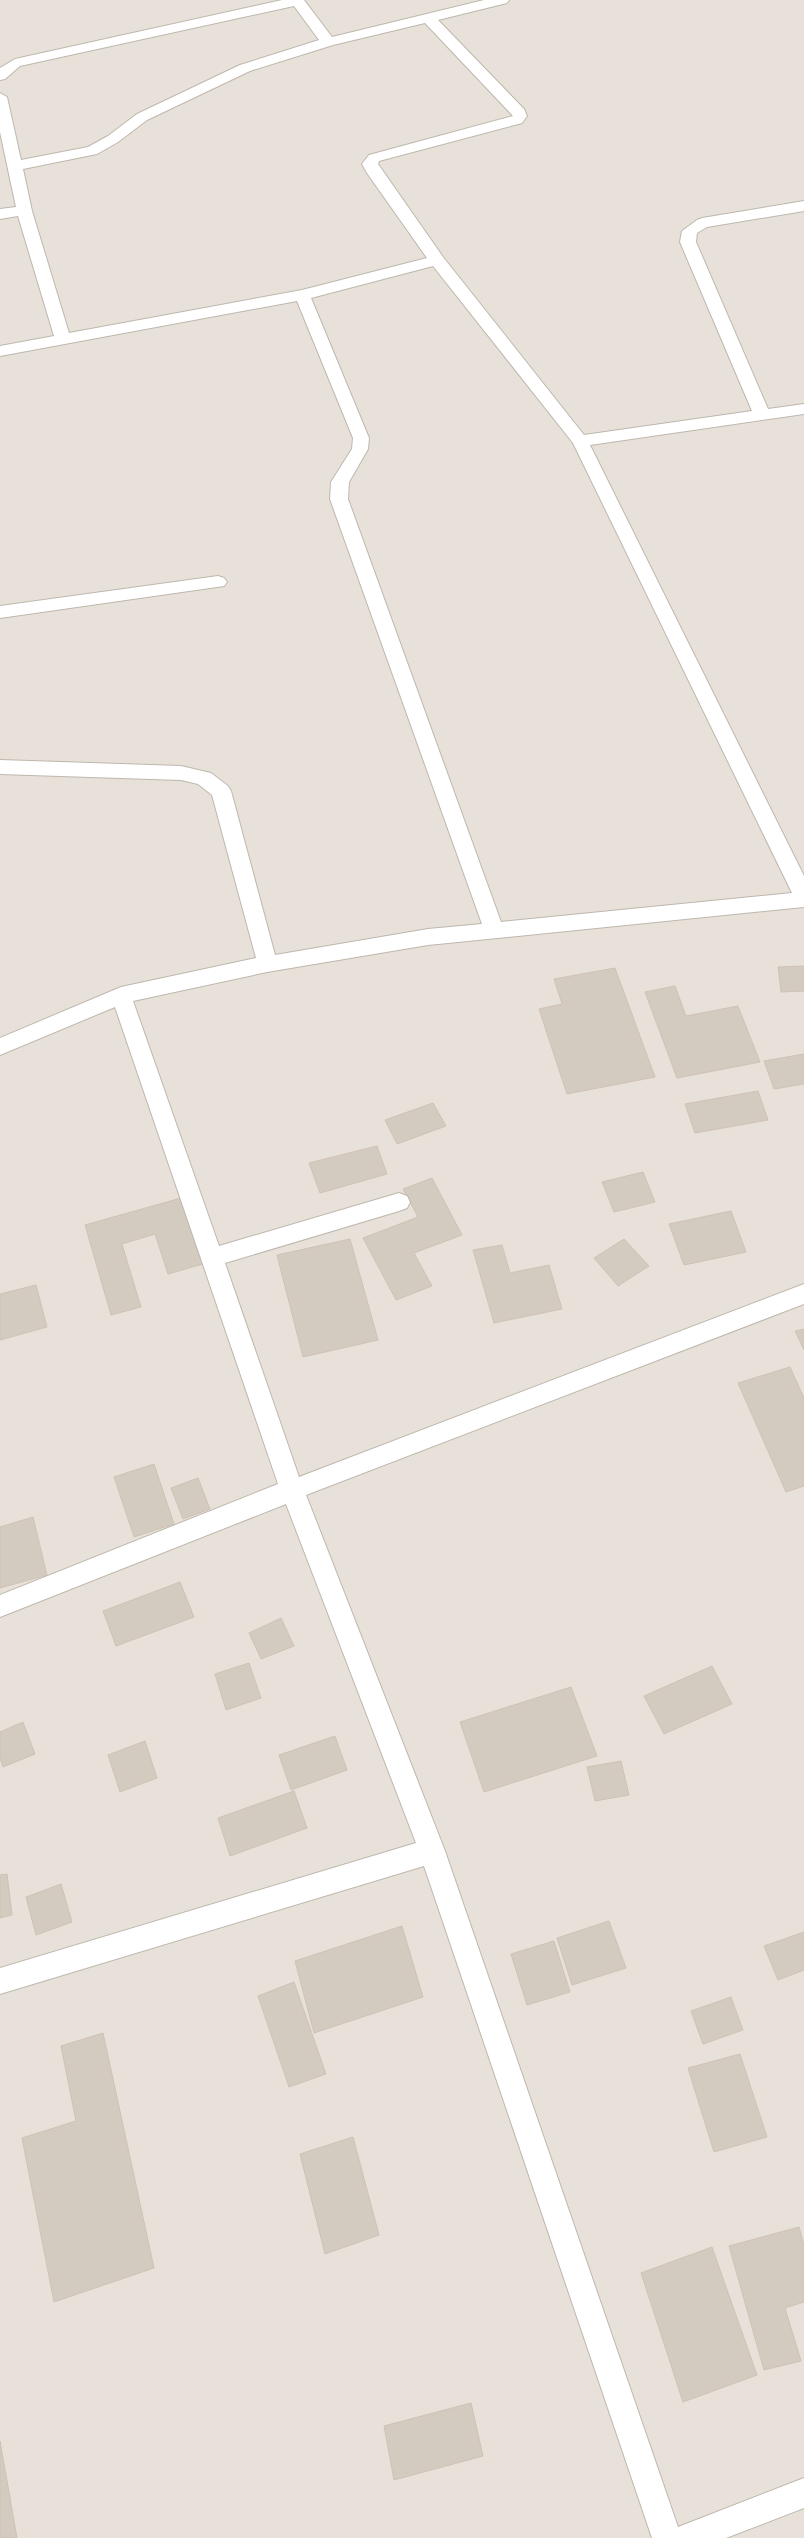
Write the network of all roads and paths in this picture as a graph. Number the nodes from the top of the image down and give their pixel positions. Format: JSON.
{"nodes":[{"id":1,"x":502,"y":0,"type":"edge"},
{"id":2,"x":297,"y":1,"type":"edge"},
{"id":3,"x":428,"y":18,"type":"junction"},
{"id":4,"x":328,"y":42,"type":"junction"},
{"id":5,"x":0,"y":76,"type":"edge"},
{"id":6,"x":0,"y":97,"type":"edge"},
{"id":7,"x":13,"y":166,"type":"junction"},
{"id":8,"x":804,"y":206,"type":"edge"},
{"id":9,"x":24,"y":211,"type":"junction"},
{"id":10,"x":0,"y":214,"type":"edge"},
{"id":11,"x":437,"y":260,"type":"junction"},
{"id":12,"x":302,"y":295,"type":"junction"},
{"id":13,"x":63,"y":340,"type":"junction"},
{"id":14,"x":0,"y":352,"type":"edge"},
{"id":15,"x":804,"y":409,"type":"edge"},
{"id":16,"x":762,"y":414,"type":"junction"},
{"id":17,"x":580,"y":441,"type":"junction"},
{"id":18,"x":218,"y":582,"type":"dead end"},
{"id":19,"x":0,"y":612,"type":"edge"},
{"id":20,"x":0,"y":767,"type":"edge"},
{"id":21,"x":804,"y":897,"type":"edge"},
{"id":22,"x":494,"y":929,"type":"junction"},
{"id":23,"x":267,"y":964,"type":"junction"},
{"id":24,"x":121,"y":995,"type":"junction"},
{"id":25,"x":0,"y":1047,"type":"edge"},
{"id":26,"x":399,"y":1202,"type":"dead end"},
{"id":27,"x":211,"y":1258,"type":"junction"},
{"id":28,"x":804,"y":1294,"type":"edge"},
{"id":29,"x":292,"y":1490,"type":"junction"},
{"id":30,"x":0,"y":1606,"type":"edge"},
{"id":31,"x":432,"y":1851,"type":"junction"},
{"id":32,"x":0,"y":1981,"type":"edge"},
{"id":33,"x":804,"y":2493,"type":"edge"},
{"id":34,"x":667,"y":2538,"type":"edge"},
{"id":35,"x":687,"y":2538,"type":"edge"}],
"edges":[{"from":1,"to":3,"type":"street"},
{"from":2,"to":4,"type":"street"},
{"from":2,"to":5,"type":"street"},
{"from":3,"to":4,"type":"street"},
{"from":3,"to":11,"type":"street"},
{"from":4,"to":7,"type":"street"},
{"from":6,"to":7,"type":"street"},
{"from":7,"to":9,"type":"street"},
{"from":8,"to":16,"type":"street"},
{"from":9,"to":10,"type":"street"},
{"from":9,"to":13,"type":"street"},
{"from":11,"to":12,"type":"street"},
{"from":11,"to":17,"type":"street"},
{"from":12,"to":13,"type":"street"},
{"from":12,"to":22,"type":"street"},
{"from":13,"to":14,"type":"street"},
{"from":15,"to":16,"type":"street"},
{"from":16,"to":17,"type":"street"},
{"from":17,"to":21,"type":"street"},
{"from":18,"to":19,"type":"street"},
{"from":20,"to":23,"type":"street"},
{"from":21,"to":22,"type":"street"},
{"from":22,"to":23,"type":"street"},
{"from":23,"to":24,"type":"street"},
{"from":24,"to":25,"type":"street"},
{"from":24,"to":27,"type":"street"},
{"from":26,"to":27,"type":"street"},
{"from":27,"to":29,"type":"street"},
{"from":28,"to":29,"type":"street"},
{"from":29,"to":30,"type":"street"},
{"from":29,"to":31,"type":"street"},
{"from":31,"to":32,"type":"street"},
{"from":31,"to":34,"type":"street"},
{"from":33,"to":35,"type":"street"}]}
